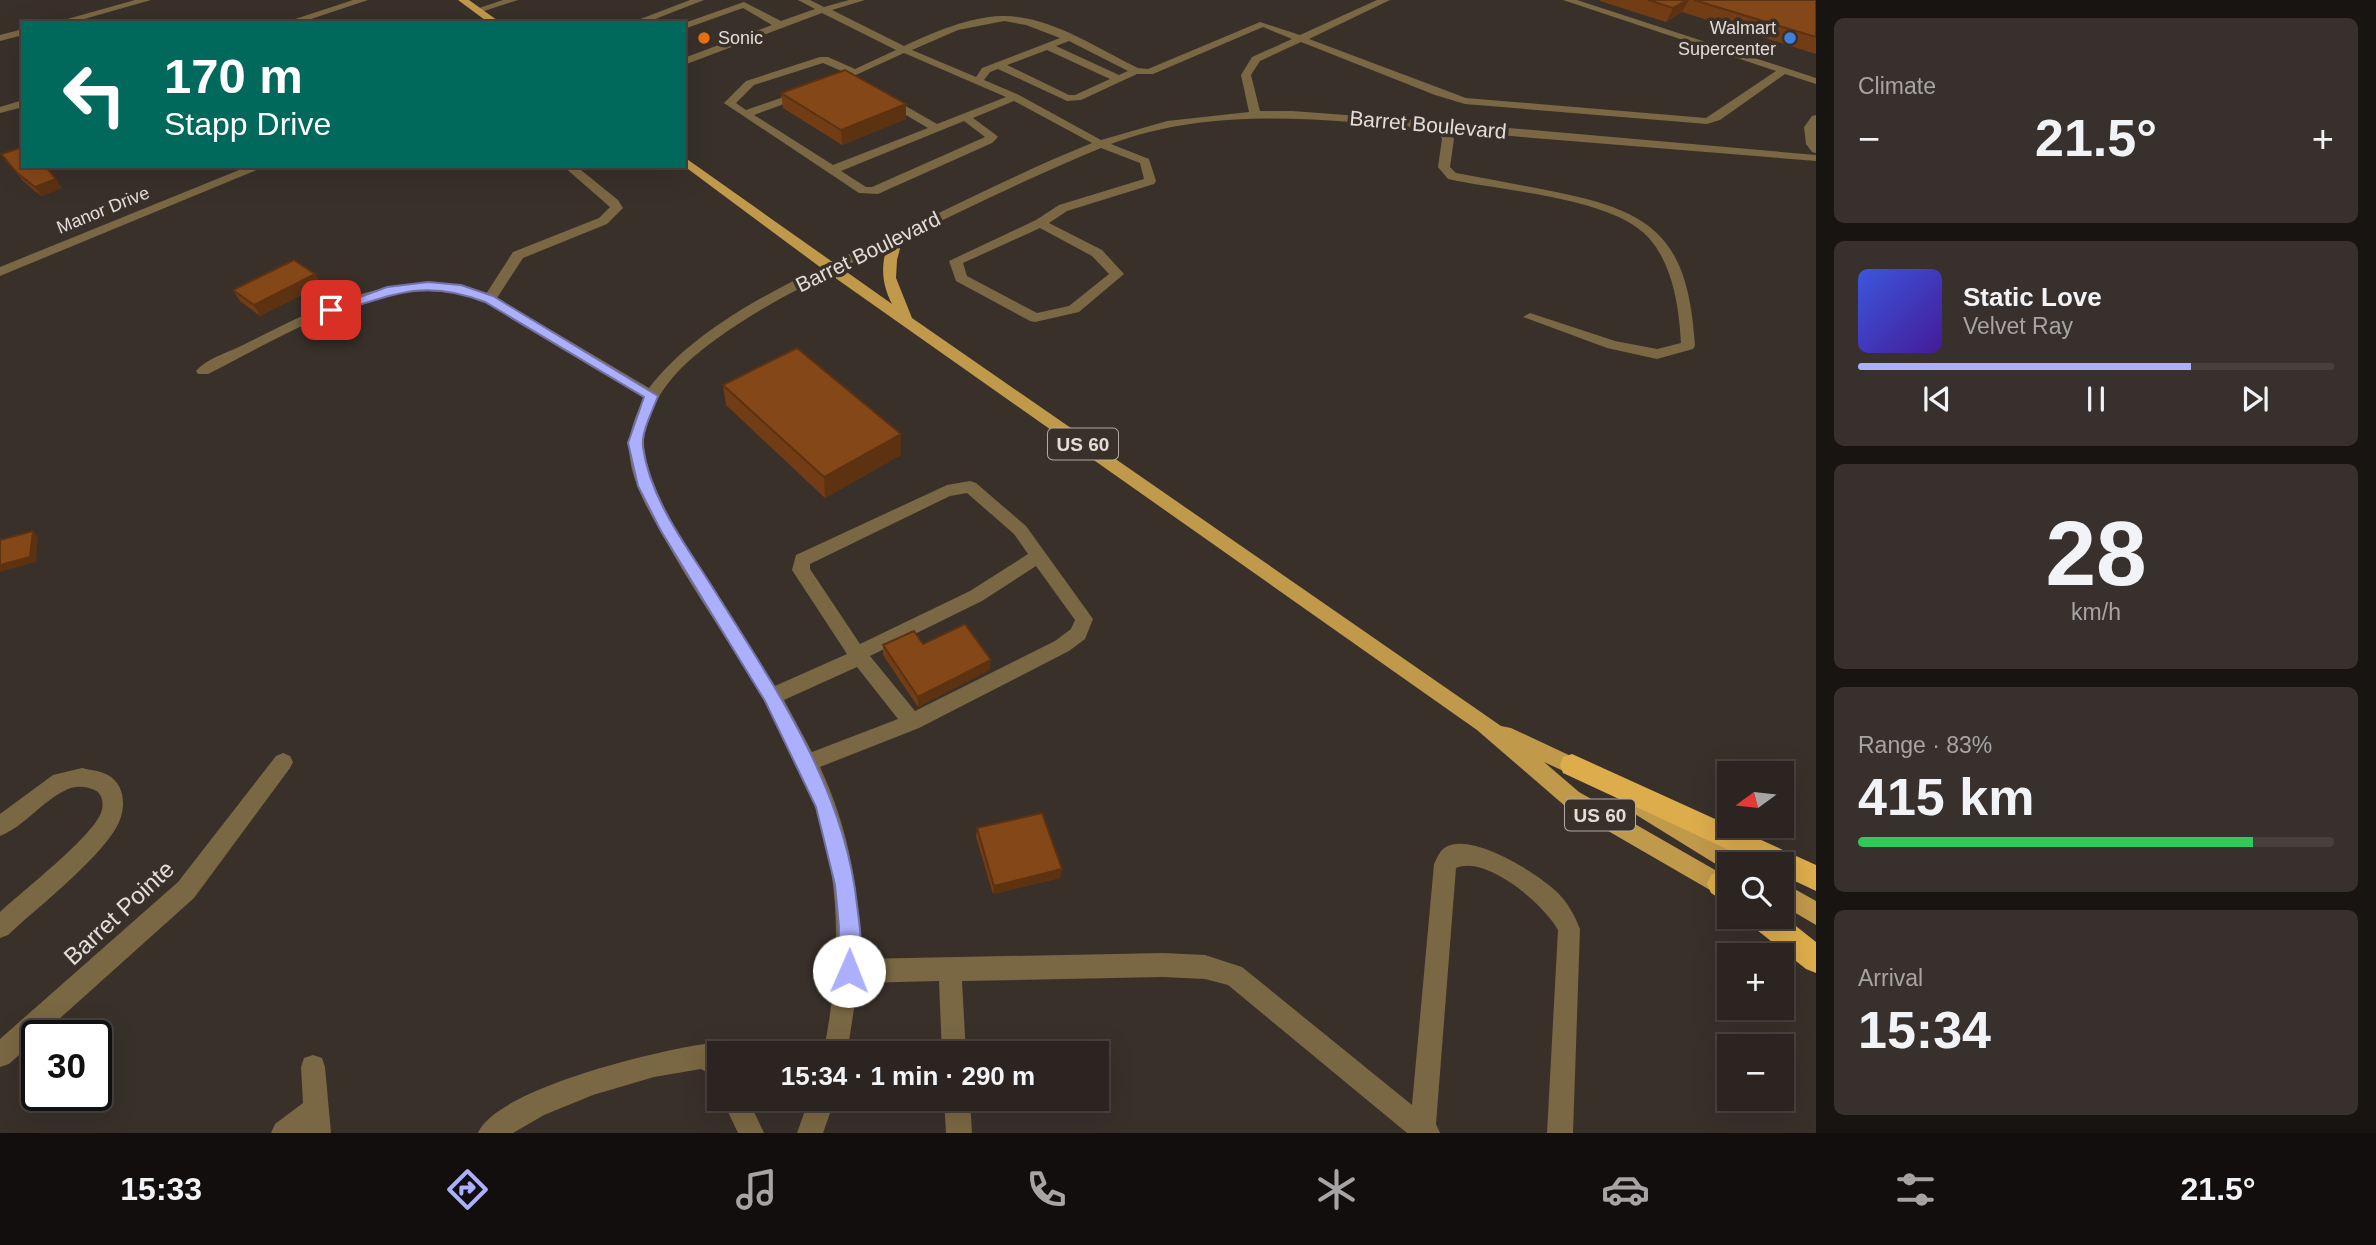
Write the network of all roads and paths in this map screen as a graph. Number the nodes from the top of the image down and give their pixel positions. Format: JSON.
{"nodes":[{"id":1,"x":146,"y":0,"type":"edge"},
{"id":2,"x":363,"y":0,"type":"edge"},
{"id":3,"x":463,"y":0,"type":"edge"},
{"id":4,"x":513,"y":0,"type":"edge"},
{"id":5,"x":699,"y":0,"type":"edge"},
{"id":6,"x":803,"y":0,"type":"edge"},
{"id":7,"x":860,"y":0,"type":"edge"},
{"id":8,"x":1385,"y":0,"type":"edge"},
{"id":9,"x":1568,"y":0,"type":"edge"},
{"id":10,"x":478,"y":10,"type":"junction"},
{"id":11,"x":822,"y":10,"type":"junction"},
{"id":12,"x":66,"y":21,"type":"edge"},
{"id":13,"x":295,"y":21,"type":"edge"},
{"id":14,"x":493,"y":21,"type":"edge"},
{"id":15,"x":641,"y":21,"type":"edge"},
{"id":16,"x":686,"y":25,"type":"edge"},
{"id":17,"x":780,"y":25,"type":"junction"},
{"id":18,"x":21,"y":33,"type":"edge"},
{"id":19,"x":0,"y":38,"type":"edge"},
{"id":20,"x":1300,"y":38,"type":"junction"},
{"id":21,"x":1066,"y":39,"type":"junction"},
{"id":22,"x":1047,"y":46,"type":"junction"},
{"id":23,"x":906,"y":51,"type":"junction"},
{"id":24,"x":686,"y":60,"type":"edge"},
{"id":25,"x":998,"y":65,"type":"junction"},
{"id":26,"x":1784,"y":70,"type":"junction"},
{"id":27,"x":1136,"y":71,"type":"junction"},
{"id":28,"x":855,"y":78,"type":"junction"},
{"id":29,"x":1119,"y":79,"type":"junction"},
{"id":30,"x":978,"y":80,"type":"junction"},
{"id":31,"x":1816,"y":80,"type":"edge"},
{"id":32,"x":870,"y":90,"type":"edge"},
{"id":33,"x":1015,"y":97,"type":"junction"},
{"id":34,"x":21,"y":104,"type":"edge"},
{"id":35,"x":0,"y":110,"type":"edge"},
{"id":36,"x":745,"y":114,"type":"junction"},
{"id":37,"x":1255,"y":114,"type":"junction"},
{"id":38,"x":965,"y":117,"type":"junction"},
{"id":39,"x":1816,"y":118,"type":"edge"},
{"id":40,"x":1441,"y":125,"type":"junction"},
{"id":41,"x":938,"y":129,"type":"junction"},
{"id":42,"x":1099,"y":144,"type":"junction"},
{"id":43,"x":1816,"y":150,"type":"edge"},
{"id":44,"x":1816,"y":158,"type":"edge"},
{"id":45,"x":686,"y":161,"type":"edge"},
{"id":46,"x":255,"y":168,"type":"edge"},
{"id":47,"x":571,"y":168,"type":"edge"},
{"id":48,"x":832,"y":170,"type":"junction"},
{"id":49,"x":1040,"y":223,"type":"junction"},
{"id":50,"x":897,"y":237,"type":"junction"},
{"id":51,"x":829,"y":267,"type":"junction"},
{"id":52,"x":0,"y":272,"type":"edge"},
{"id":53,"x":489,"y":299,"type":"junction"},
{"id":54,"x":1530,"y":317,"type":"dead end"},
{"id":55,"x":909,"y":323,"type":"junction"},
{"id":56,"x":203,"y":371,"type":"dead end"},
{"id":57,"x":651,"y":396,"type":"junction"},
{"id":58,"x":1039,"y":556,"type":"junction"},
{"id":59,"x":857,"y":654,"type":"junction"},
{"id":60,"x":772,"y":696,"type":"junction"},
{"id":61,"x":912,"y":722,"type":"junction"},
{"id":62,"x":1483,"y":724,"type":"junction"},
{"id":63,"x":283,"y":762,"type":"dead end"},
{"id":64,"x":807,"y":763,"type":"junction"},
{"id":65,"x":1572,"y":765,"type":"junction"},
{"id":66,"x":0,"y":826,"type":"edge"},
{"id":67,"x":1717,"y":874,"type":"edge"},
{"id":68,"x":1717,"y":876,"type":"edge"},
{"id":69,"x":1816,"y":878,"type":"edge"},
{"id":70,"x":1794,"y":900,"type":"edge"},
{"id":71,"x":1816,"y":914,"type":"edge"},
{"id":72,"x":0,"y":927,"type":"edge"},
{"id":73,"x":1777,"y":929,"type":"edge"},
{"id":74,"x":1793,"y":929,"type":"edge"},
{"id":75,"x":1816,"y":943,"type":"edge"},
{"id":76,"x":1816,"y":959,"type":"edge"},
{"id":77,"x":950,"y":969,"type":"junction"},
{"id":78,"x":849,"y":971,"type":"junction"},
{"id":79,"x":838,"y":1041,"type":"edge"},
{"id":80,"x":953,"y":1041,"type":"edge"},
{"id":81,"x":0,"y":1055,"type":"edge"},
{"id":82,"x":707,"y":1058,"type":"edge"},
{"id":83,"x":313,"y":1067,"type":"dead end"},
{"id":84,"x":741,"y":1111,"type":"edge"},
{"id":85,"x":818,"y":1111,"type":"edge"},
{"id":86,"x":958,"y":1111,"type":"edge"},
{"id":87,"x":317,"y":1121,"type":"edge"},
{"id":88,"x":1425,"y":1131,"type":"edge"},
{"id":89,"x":284,"y":1133,"type":"edge"},
{"id":90,"x":491,"y":1133,"type":"edge"},
{"id":91,"x":751,"y":1133,"type":"edge"},
{"id":92,"x":810,"y":1133,"type":"edge"},
{"id":93,"x":959,"y":1133,"type":"edge"},
{"id":94,"x":1560,"y":1133,"type":"edge"}],
"edges":[{"from":1,"to":12,"type":"street"},
{"from":2,"to":13,"type":"street"},
{"from":3,"to":10,"type":"main road"},
{"from":4,"to":10,"type":"street"},
{"from":5,"to":15,"type":"street"},
{"from":6,"to":11,"type":"street"},
{"from":7,"to":11,"type":"street"},
{"from":8,"to":20,"type":"street"},
{"from":9,"to":26,"type":"street"},
{"from":10,"to":14,"type":"main road"},
{"from":11,"to":17,"type":"street"},
{"from":11,"to":23,"type":"street"},
{"from":16,"to":17,"type":"street"},
{"from":17,"to":24,"type":"street"},
{"from":18,"to":19,"type":"street"},
{"from":20,"to":26,"type":"street"},
{"from":20,"to":27,"type":"street"},
{"from":20,"to":37,"type":"street"},
{"from":21,"to":22,"type":"street"},
{"from":21,"to":23,"type":"street"},
{"from":21,"to":27,"type":"street"},
{"from":22,"to":25,"type":"street"},
{"from":22,"to":29,"type":"street"},
{"from":23,"to":28,"type":"street"},
{"from":23,"to":30,"type":"street"},
{"from":25,"to":29,"type":"street"},
{"from":25,"to":30,"type":"street"},
{"from":26,"to":31,"type":"street"},
{"from":27,"to":29,"type":"street"},
{"from":28,"to":36,"type":"street"},
{"from":28,"to":36,"type":"street"},
{"from":30,"to":33,"type":"street"},
{"from":32,"to":41,"type":"street"},
{"from":33,"to":38,"type":"street"},
{"from":33,"to":42,"type":"street"},
{"from":34,"to":35,"type":"street"},
{"from":36,"to":48,"type":"street"},
{"from":37,"to":40,"type":"street","name":"Barret Boulevard"},
{"from":37,"to":42,"type":"street","name":"Barret Boulevard"},
{"from":38,"to":41,"type":"street"},
{"from":38,"to":48,"type":"street"},
{"from":39,"to":43,"type":"street"},
{"from":40,"to":44,"type":"street","name":"Barret Boulevard"},
{"from":40,"to":54,"type":"street"},
{"from":41,"to":48,"type":"street"},
{"from":42,"to":49,"type":"street"},
{"from":42,"to":50,"type":"street","name":"Barret Boulevard"},
{"from":45,"to":51,"type":"main road","number":"US 60"},
{"from":46,"to":52,"type":"street","name":"Manor Drive"},
{"from":47,"to":53,"type":"street"},
{"from":49,"to":49,"type":"street"},
{"from":50,"to":51,"type":"street","name":"Barret Boulevard"},
{"from":50,"to":55,"type":"main road"},
{"from":51,"to":55,"type":"main road","number":"US 60"},
{"from":51,"to":57,"type":"street","name":"Barret Boulevard"},
{"from":53,"to":56,"type":"street"},
{"from":53,"to":57,"type":"street"},
{"from":55,"to":62,"type":"main road","number":"US 60"},
{"from":57,"to":60,"type":"street","name":"Barret Boulevard"},
{"from":58,"to":59,"type":"street"},
{"from":58,"to":59,"type":"street"},
{"from":58,"to":61,"type":"street"},
{"from":59,"to":60,"type":"street"},
{"from":59,"to":61,"type":"street"},
{"from":60,"to":64,"type":"street","name":"Barret Boulevard"},
{"from":61,"to":64,"type":"street"},
{"from":62,"to":65,"type":"main road","number":"US 60"},
{"from":62,"to":68,"type":"main road","number":"US 60"},
{"from":63,"to":81,"type":"street","name":"Barret Pointe"},
{"from":64,"to":78,"type":"street","name":"Barret Boulevard"},
{"from":65,"to":67,"type":"main road","number":"US 60"},
{"from":65,"to":69,"type":"highway"},
{"from":66,"to":72,"type":"street"},
{"from":70,"to":71,"type":"main road"},
{"from":73,"to":76,"type":"highway"},
{"from":74,"to":75,"type":"main road"},
{"from":77,"to":78,"type":"street"},
{"from":77,"to":80,"type":"street"},
{"from":77,"to":88,"type":"street"},
{"from":78,"to":79,"type":"street","name":"Barret Boulevard"},
{"from":82,"to":90,"type":"street"},
{"from":83,"to":87,"type":"street"},
{"from":84,"to":91,"type":"street"},
{"from":85,"to":92,"type":"street"},
{"from":86,"to":93,"type":"street"},
{"from":87,"to":89,"type":"street"},
{"from":88,"to":94,"type":"street"}]}
